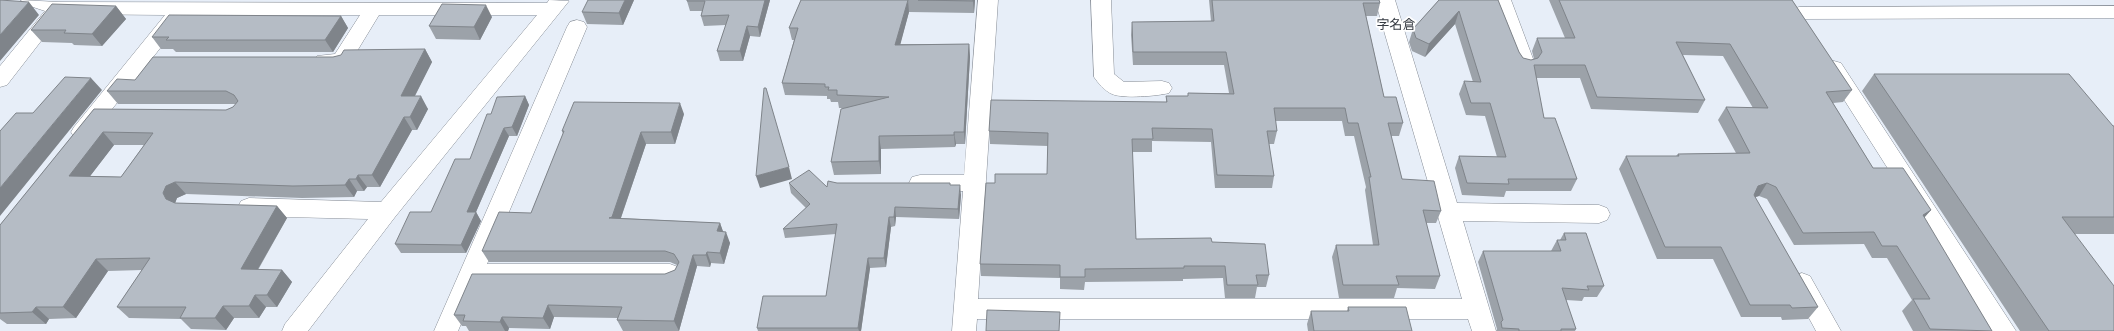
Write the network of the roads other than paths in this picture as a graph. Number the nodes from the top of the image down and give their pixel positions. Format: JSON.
{"nodes":[{"id":1,"x":31,"y":0,"type":"edge"},
{"id":2,"x":988,"y":0,"type":"edge"},
{"id":3,"x":1101,"y":0,"type":"edge"},
{"id":4,"x":1385,"y":0,"type":"edge"},
{"id":5,"x":1501,"y":0,"type":"edge"},
{"id":6,"x":184,"y":4,"type":"edge"},
{"id":7,"x":556,"y":5,"type":"edge"},
{"id":8,"x":1795,"y":6,"type":"edge"},
{"id":9,"x":1923,"y":6,"type":"edge"},
{"id":10,"x":58,"y":8,"type":"junction"},
{"id":11,"x":373,"y":9,"type":"junction"},
{"id":12,"x":2114,"y":12,"type":"edge"},
{"id":13,"x":577,"y":27,"type":"dead end"},
{"id":14,"x":1812,"y":33,"type":"edge"},
{"id":15,"x":1824,"y":52,"type":"edge"},
{"id":16,"x":139,"y":61,"type":"junction"},
{"id":17,"x":162,"y":61,"type":"edge"},
{"id":18,"x":302,"y":61,"type":"edge"},
{"id":19,"x":1525,"y":64,"type":"edge"},
{"id":20,"x":0,"y":80,"type":"edge"},
{"id":21,"x":1162,"y":88,"type":"dead end"},
{"id":22,"x":98,"y":112,"type":"junction"},
{"id":23,"x":121,"y":112,"type":"edge"},
{"id":24,"x":69,"y":149,"type":"edge"},
{"id":25,"x":903,"y":183,"type":"edge"},
{"id":26,"x":975,"y":183,"type":"junction"},
{"id":27,"x":224,"y":206,"type":"edge"},
{"id":28,"x":387,"y":210,"type":"junction"},
{"id":29,"x":1449,"y":212,"type":"junction"},
{"id":30,"x":1599,"y":214,"type":"dead end"},
{"id":31,"x":1790,"y":262,"type":"edge"},
{"id":32,"x":470,"y":274,"type":"junction"},
{"id":33,"x":670,"y":274,"type":"edge"},
{"id":34,"x":965,"y":320,"type":"edge"},
{"id":35,"x":1481,"y":320,"type":"edge"},
{"id":36,"x":294,"y":331,"type":"edge"},
{"id":37,"x":446,"y":331,"type":"edge"},
{"id":38,"x":1829,"y":331,"type":"edge"},
{"id":39,"x":2004,"y":331,"type":"edge"}],
"edges":[{"from":1,"to":10,"type":"street"},
{"from":2,"to":26,"type":"street"},
{"from":3,"to":21,"type":"street"},
{"from":4,"to":29,"type":"street"},
{"from":5,"to":19,"type":"street"},
{"from":6,"to":10,"type":"street"},
{"from":6,"to":11,"type":"street"},
{"from":6,"to":16,"type":"street"},
{"from":7,"to":11,"type":"street"},
{"from":7,"to":28,"type":"street"},
{"from":8,"to":9,"type":"street"},
{"from":8,"to":14,"type":"street"},
{"from":9,"to":12,"type":"street"},
{"from":10,"to":20,"type":"street"},
{"from":11,"to":18,"type":"street"},
{"from":13,"to":32,"type":"street"},
{"from":15,"to":39,"type":"street"},
{"from":16,"to":17,"type":"street"},
{"from":16,"to":22,"type":"street"},
{"from":22,"to":23,"type":"street"},
{"from":22,"to":24,"type":"street"},
{"from":25,"to":26,"type":"street"},
{"from":26,"to":34,"type":"street"},
{"from":27,"to":28,"type":"street"},
{"from":28,"to":36,"type":"street"},
{"from":29,"to":30,"type":"street"},
{"from":29,"to":35,"type":"street"},
{"from":31,"to":38,"type":"street"},
{"from":32,"to":33,"type":"street"},
{"from":32,"to":37,"type":"street"},
{"from":34,"to":35,"type":"street"}]}
